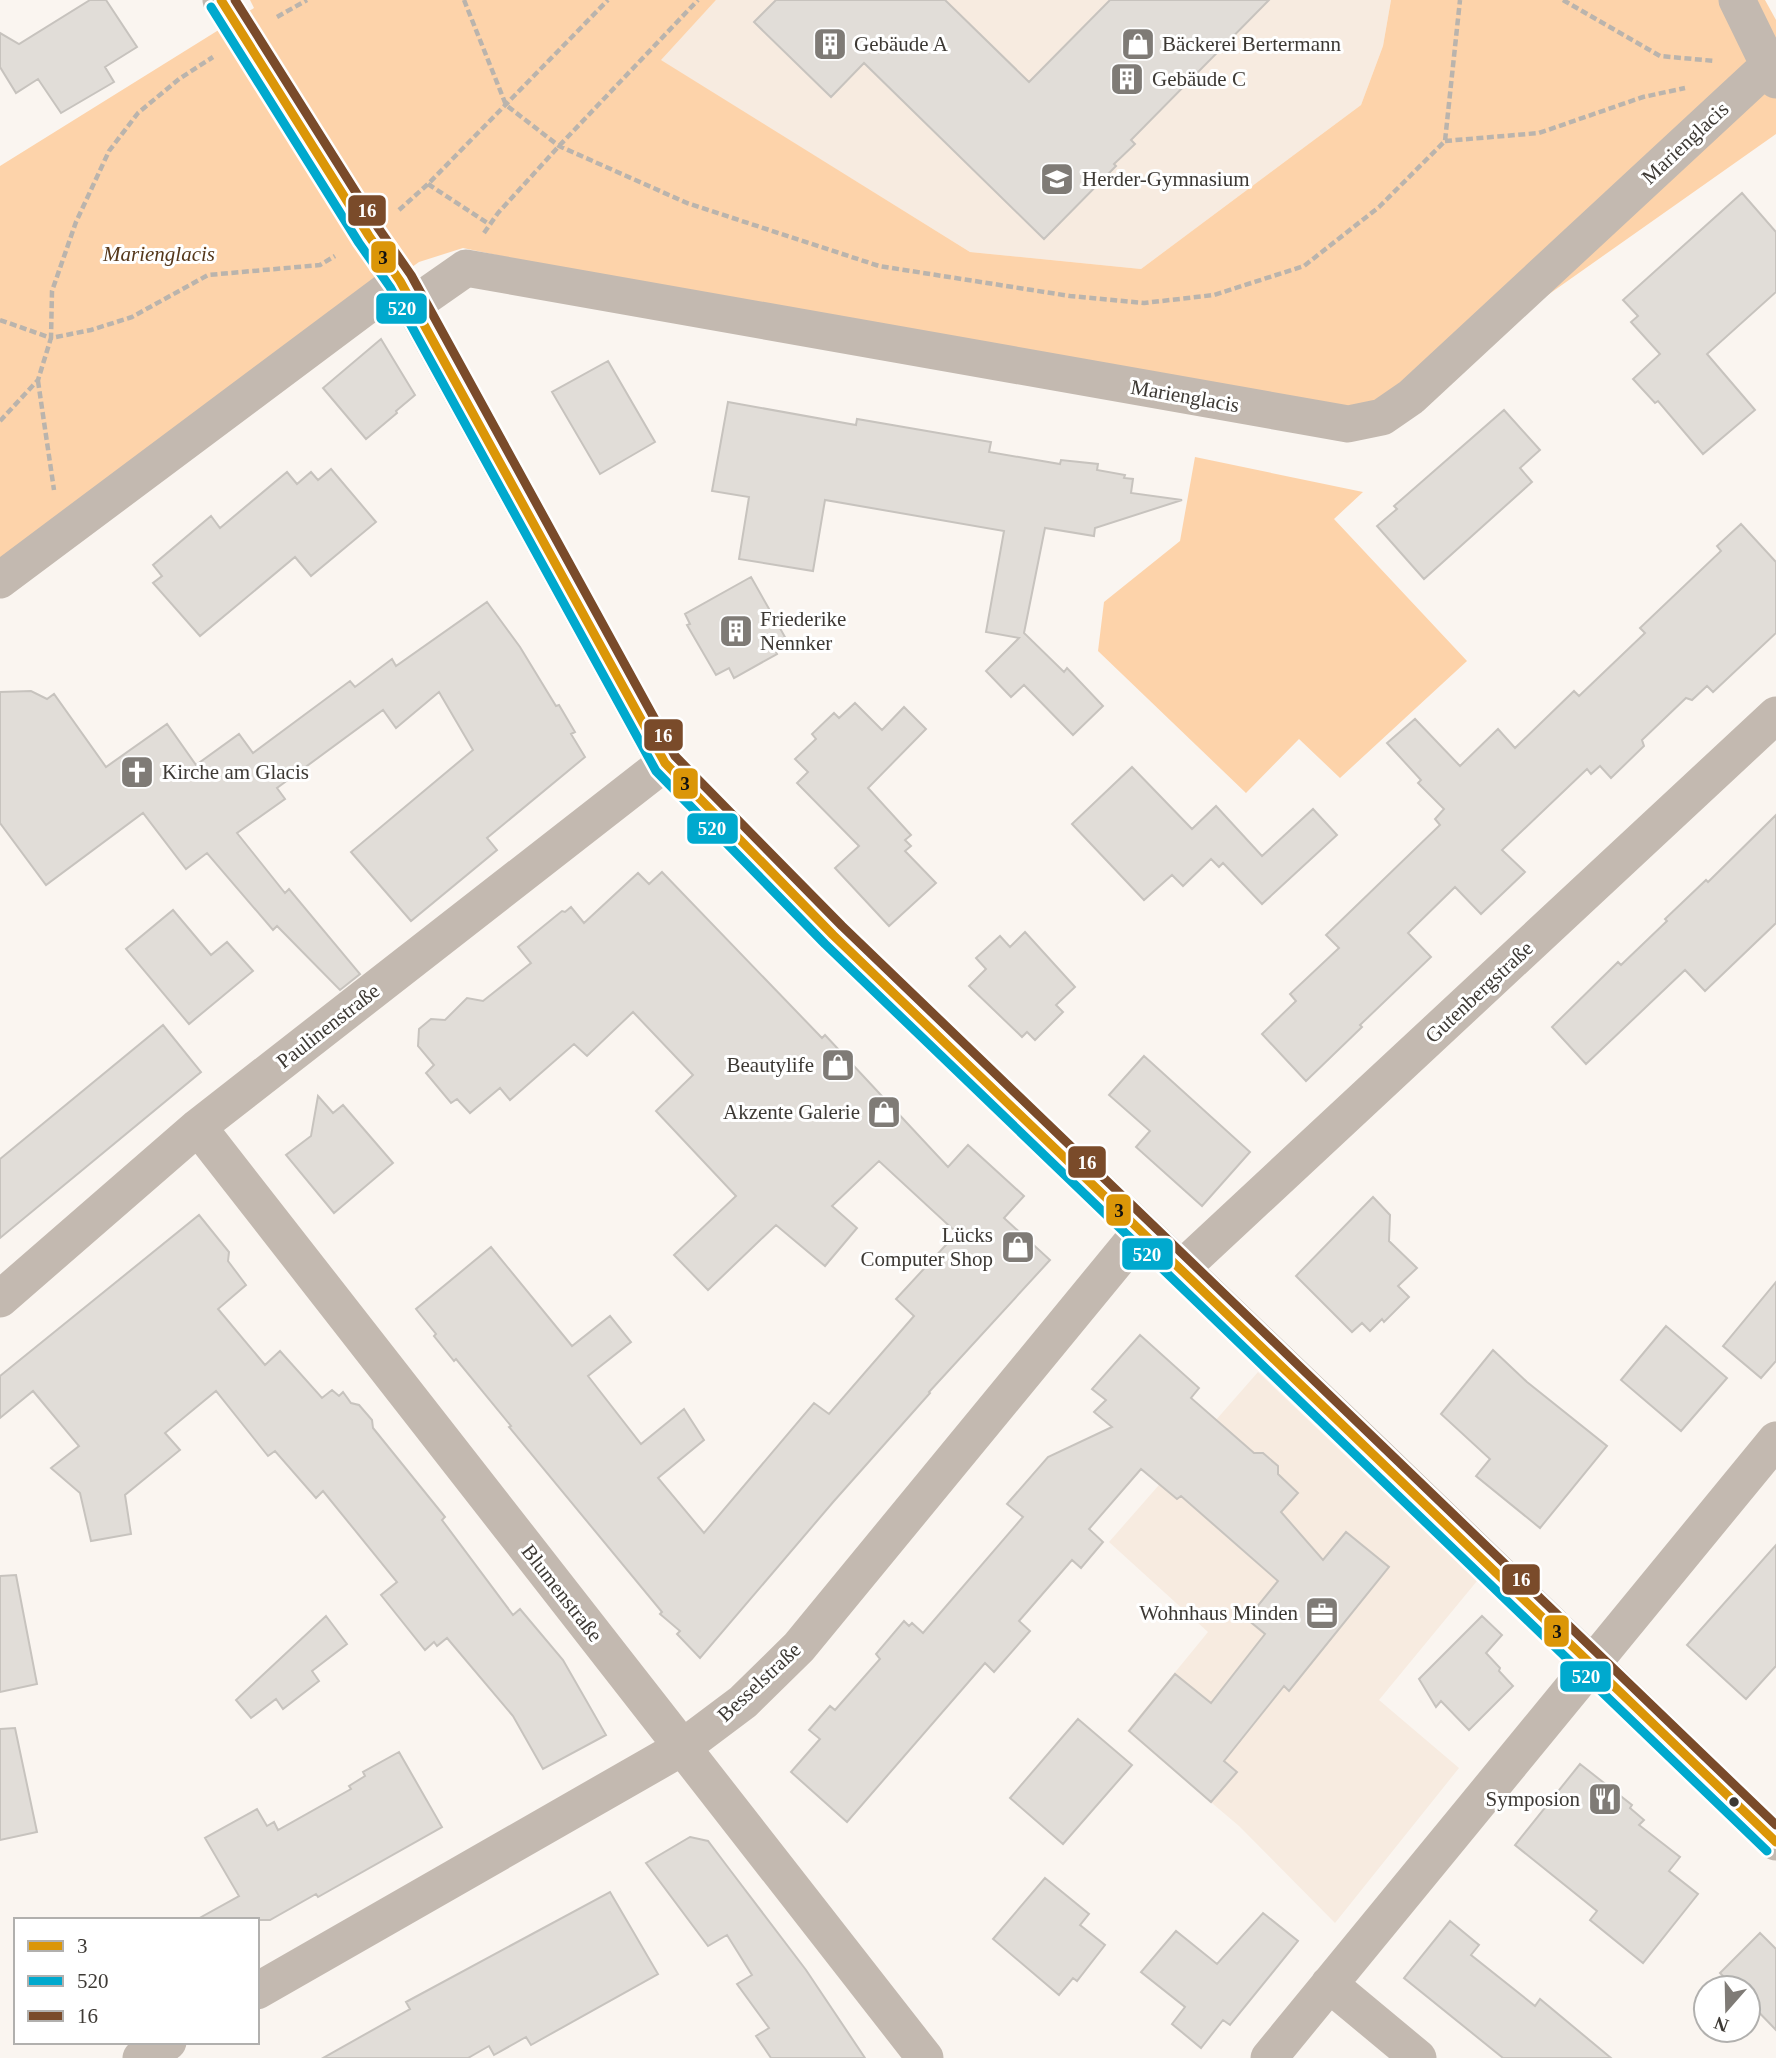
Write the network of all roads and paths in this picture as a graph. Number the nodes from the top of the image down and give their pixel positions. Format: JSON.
{"nodes":[{"id":1,"x":221,"y":0,"type":"edge"},
{"id":2,"x":464,"y":0,"type":"edge"},
{"id":3,"x":608,"y":0,"type":"edge"},
{"id":4,"x":698,"y":0,"type":"edge"},
{"id":5,"x":1460,"y":0,"type":"edge"},
{"id":6,"x":1563,"y":0,"type":"edge"},
{"id":7,"x":1737,"y":0,"type":"edge"},
{"id":8,"x":243,"y":37,"type":"junction"},
{"id":9,"x":1772,"y":73,"type":"edge"},
{"id":10,"x":1687,"y":88,"type":"dead end"},
{"id":11,"x":506,"y":105,"type":"junction"},
{"id":12,"x":1445,"y":141,"type":"junction"},
{"id":13,"x":559,"y":146,"type":"junction"},
{"id":14,"x":428,"y":184,"type":"junction"},
{"id":15,"x":489,"y":224,"type":"junction"},
{"id":16,"x":369,"y":236,"type":"junction"},
{"id":17,"x":466,"y":268,"type":"junction"},
{"id":18,"x":406,"y":293,"type":"junction"},
{"id":19,"x":0,"y":320,"type":"edge"},
{"id":20,"x":51,"y":338,"type":"junction"},
{"id":21,"x":38,"y":380,"type":"junction"},
{"id":22,"x":0,"y":421,"type":"edge"},
{"id":23,"x":60,"y":535,"type":"junction"},
{"id":24,"x":0,"y":580,"type":"edge"},
{"id":25,"x":1776,"y":715,"type":"edge"},
{"id":26,"x":665,"y":764,"type":"junction"},
{"id":27,"x":198,"y":1127,"type":"junction"},
{"id":28,"x":1141,"y":1231,"type":"junction"},
{"id":29,"x":1181,"y":1269,"type":"junction"},
{"id":30,"x":0,"y":1299,"type":"edge"},
{"id":31,"x":1776,"y":1440,"type":"edge"},
{"id":32,"x":1593,"y":1664,"type":"junction"},
{"id":33,"x":683,"y":1747,"type":"junction"},
{"id":34,"x":1776,"y":1842,"type":"edge"},
{"id":35,"x":1329,"y":1984,"type":"junction"},
{"id":36,"x":259,"y":1990,"type":"edge"},
{"id":37,"x":165,"y":2044,"type":"edge"},
{"id":38,"x":141,"y":2058,"type":"edge"},
{"id":39,"x":925,"y":2058,"type":"edge"},
{"id":40,"x":1269,"y":2058,"type":"edge"},
{"id":41,"x":1418,"y":2058,"type":"edge"}],
"edges":[{"from":1,"to":8,"type":"street"},
{"from":2,"to":11,"type":"path"},
{"from":3,"to":11,"type":"path"},
{"from":4,"to":13,"type":"path"},
{"from":5,"to":12,"type":"path"},
{"from":6,"to":9,"type":"path"},
{"from":7,"to":9,"type":"street"},
{"from":8,"to":16,"type":"street"},
{"from":8,"to":20,"type":"path"},
{"from":9,"to":17,"type":"street","name":"Marienglacis"},
{"from":10,"to":12,"type":"path"},
{"from":11,"to":13,"type":"path"},
{"from":11,"to":14,"type":"path"},
{"from":12,"to":13,"type":"path"},
{"from":13,"to":15,"type":"path"},
{"from":14,"to":15,"type":"path"},
{"from":14,"to":16,"type":"path"},
{"from":15,"to":17,"type":"path"},
{"from":16,"to":18,"type":"street"},
{"from":16,"to":20,"type":"path"},
{"from":17,"to":18,"type":"street"},
{"from":18,"to":23,"type":"street"},
{"from":18,"to":26,"type":"street"},
{"from":19,"to":20,"type":"path"},
{"from":20,"to":21,"type":"path"},
{"from":21,"to":22,"type":"path"},
{"from":21,"to":23,"type":"path"},
{"from":23,"to":24,"type":"street"},
{"from":25,"to":29,"type":"street","name":"Gutenbergstraße"},
{"from":26,"to":27,"type":"street","name":"Paulinenstraße"},
{"from":26,"to":28,"type":"street"},
{"from":27,"to":30,"type":"street","name":"Paulinenstraße"},
{"from":27,"to":33,"type":"street","name":"Blumenstraße"},
{"from":28,"to":29,"type":"street"},
{"from":28,"to":33,"type":"street","name":"Besselstraße"},
{"from":29,"to":32,"type":"street"},
{"from":31,"to":32,"type":"street"},
{"from":32,"to":34,"type":"street"},
{"from":32,"to":35,"type":"street"},
{"from":33,"to":36,"type":"street","name":"Besselstraße"},
{"from":33,"to":39,"type":"street","name":"Blumenstraße"},
{"from":35,"to":40,"type":"street"},
{"from":35,"to":41,"type":"street"},
{"from":37,"to":38,"type":"street"}]}
